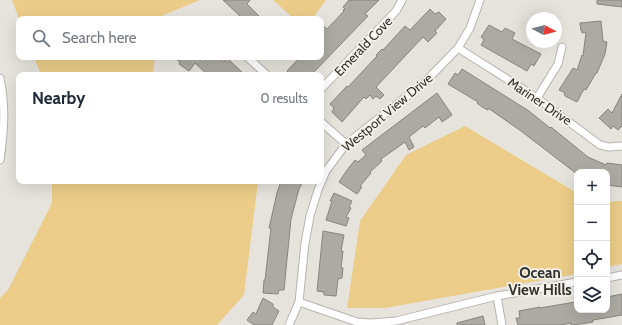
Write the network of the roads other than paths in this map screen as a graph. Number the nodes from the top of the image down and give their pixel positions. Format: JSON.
{"nodes":[{"id":1,"x":402,"y":0,"type":"edge"},
{"id":2,"x":480,"y":0,"type":"edge"},
{"id":3,"x":458,"y":48,"type":"junction"},
{"id":4,"x":562,"y":48,"type":"edge"},
{"id":5,"x":250,"y":60,"type":"edge"},
{"id":6,"x":264,"y":72,"type":"edge"},
{"id":7,"x":0,"y":78,"type":"edge"},
{"id":8,"x":324,"y":86,"type":"edge"},
{"id":9,"x":537,"y":98,"type":"junction"},
{"id":10,"x":324,"y":125,"type":"edge"},
{"id":11,"x":2,"y":133,"type":"edge"},
{"id":12,"x":346,"y":144,"type":"junction"},
{"id":13,"x":622,"y":146,"type":"edge"},
{"id":14,"x":0,"y":160,"type":"edge"},
{"id":15,"x":324,"y":176,"type":"edge"},
{"id":16,"x":321,"y":184,"type":"edge"},
{"id":17,"x":622,"y":276,"type":"edge"},
{"id":18,"x":610,"y":278,"type":"edge"},
{"id":19,"x":574,"y":283,"type":"edge"},
{"id":20,"x":497,"y":296,"type":"junction"},
{"id":21,"x":299,"y":302,"type":"junction"},
{"id":22,"x":289,"y":325,"type":"edge"},
{"id":23,"x":502,"y":325,"type":"edge"}],
"edges":[{"from":1,"to":8,"type":"street","name":"Emerald Cove"},
{"from":2,"to":3,"type":"street","name":"Westport View Drive"},
{"from":3,"to":9,"type":"street","name":"Mariner Drive"},
{"from":3,"to":12,"type":"street","name":"Westport View Drive"},
{"from":4,"to":9,"type":"street"},
{"from":5,"to":6,"type":"street"},
{"from":7,"to":11,"type":"street"},
{"from":9,"to":13,"type":"street","name":"Mariner Drive"},
{"from":10,"to":12,"type":"street"},
{"from":11,"to":14,"type":"street"},
{"from":12,"to":15,"type":"street","name":"Westport View Drive"},
{"from":16,"to":21,"type":"street","name":"Westport View Drive"},
{"from":17,"to":18,"type":"street"},
{"from":19,"to":20,"type":"street"},
{"from":20,"to":21,"type":"street"},
{"from":20,"to":23,"type":"street"},
{"from":21,"to":22,"type":"street","name":"Westport View Drive"}]}
